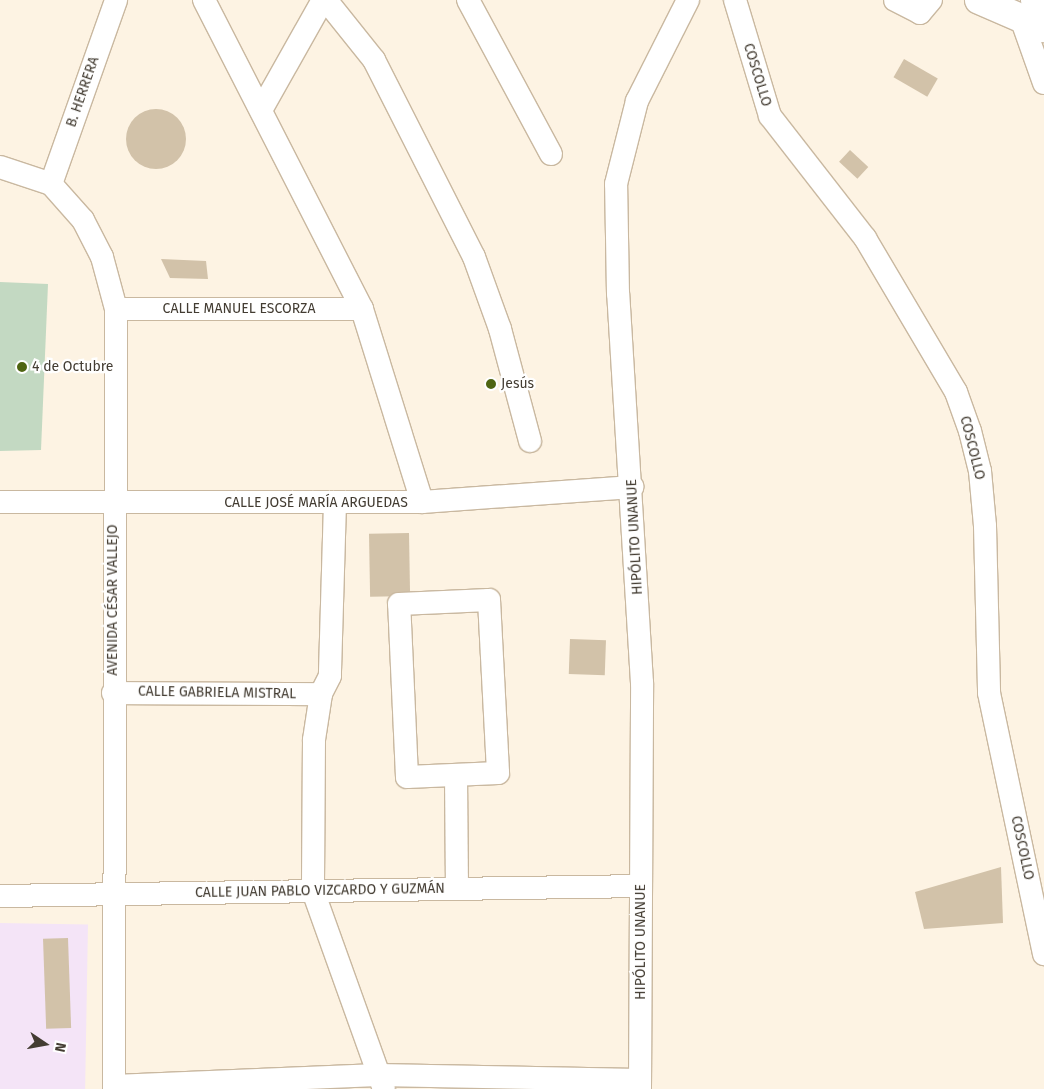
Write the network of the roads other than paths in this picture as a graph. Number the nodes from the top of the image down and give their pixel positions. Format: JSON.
{"nodes":[{"id":1,"x":116,"y":0,"type":"edge"},
{"id":2,"x":204,"y":0,"type":"edge"},
{"id":3,"x":324,"y":0,"type":"edge"},
{"id":4,"x":468,"y":0,"type":"edge"},
{"id":5,"x":688,"y":0,"type":"edge"},
{"id":6,"x":735,"y":0,"type":"edge"},
{"id":7,"x":895,"y":0,"type":"edge"},
{"id":8,"x":931,"y":0,"type":"edge"},
{"id":9,"x":978,"y":0,"type":"edge"},
{"id":10,"x":1044,"y":4,"type":"edge"},
{"id":11,"x":1033,"y":15,"type":"edge"},
{"id":12,"x":1044,"y":83,"type":"edge"},
{"id":13,"x":261,"y":110,"type":"junction"},
{"id":14,"x":551,"y":154,"type":"dead end"},
{"id":15,"x":0,"y":167,"type":"edge"},
{"id":16,"x":51,"y":184,"type":"junction"},
{"id":17,"x":116,"y":309,"type":"junction"},
{"id":18,"x":362,"y":309,"type":"junction"},
{"id":19,"x":530,"y":441,"type":"dead end"},
{"id":20,"x":632,"y":486,"type":"junction"},
{"id":21,"x":0,"y":502,"type":"edge"},
{"id":22,"x":422,"y":502,"type":"junction"},
{"id":23,"x":114,"y":503,"type":"junction"},
{"id":24,"x":335,"y":503,"type":"junction"},
{"id":25,"x":113,"y":692,"type":"junction"},
{"id":26,"x":321,"y":694,"type":"junction"},
{"id":27,"x":456,"y":775,"type":"junction"},
{"id":28,"x":641,"y":886,"type":"junction"},
{"id":29,"x":457,"y":889,"type":"junction"},
{"id":30,"x":313,"y":891,"type":"junction"},
{"id":31,"x":114,"y":894,"type":"junction"},
{"id":32,"x":0,"y":896,"type":"edge"},
{"id":33,"x":1044,"y":954,"type":"edge"},
{"id":34,"x":381,"y":1082,"type":"edge"},
{"id":35,"x":640,"y":1084,"type":"edge"},
{"id":36,"x":114,"y":1088,"type":"edge"}],
"edges":[{"from":1,"to":16,"type":"street","name":"B. HERRERA"},
{"from":2,"to":13,"type":"street"},
{"from":3,"to":13,"type":"street"},
{"from":3,"to":19,"type":"street"},
{"from":4,"to":14,"type":"street"},
{"from":5,"to":20,"type":"street","name":"HIPÓLITO UNANUE"},
{"from":6,"to":33,"type":"street","name":"COSCOLLO"},
{"from":7,"to":8,"type":"street"},
{"from":9,"to":11,"type":"main road"},
{"from":10,"to":11,"type":"main road"},
{"from":11,"to":12,"type":"street"},
{"from":13,"to":18,"type":"street"},
{"from":15,"to":16,"type":"street","name":"AVENIDA CÉSAR VALLEJO"},
{"from":16,"to":17,"type":"street","name":"AVENIDA CÉSAR VALLEJO"},
{"from":17,"to":18,"type":"street","name":"CALLE MANUEL ESCORZA"},
{"from":17,"to":23,"type":"street","name":"AVENIDA CÉSAR VALLEJO"},
{"from":18,"to":22,"type":"street"},
{"from":20,"to":22,"type":"street","name":"CALLE JOSÉ MARÍA ARGUEDAS"},
{"from":20,"to":28,"type":"street","name":"HIPÓLITO UNANUE"},
{"from":21,"to":23,"type":"street","name":"CALLE JOSÉ MARÍA ARGUEDAS"},
{"from":22,"to":24,"type":"street","name":"CALLE JOSÉ MARÍA ARGUEDAS"},
{"from":23,"to":24,"type":"street","name":"CALLE JOSÉ MARÍA ARGUEDAS"},
{"from":23,"to":25,"type":"street","name":"AVENIDA CÉSAR VALLEJO"},
{"from":24,"to":26,"type":"street"},
{"from":25,"to":26,"type":"street","name":"CALLE GABRIELA MISTRAL"},
{"from":25,"to":31,"type":"street","name":"AVENIDA CÉSAR VALLEJO"},
{"from":26,"to":30,"type":"street"},
{"from":27,"to":27,"type":"street"},
{"from":27,"to":29,"type":"street"},
{"from":28,"to":29,"type":"street","name":"CALLE JUAN PABLO VIZCARDO Y GUZMÁN"},
{"from":28,"to":35,"type":"street","name":"HIPÓLITO UNANUE"},
{"from":29,"to":30,"type":"street","name":"CALLE JUAN PABLO VIZCARDO Y GUZMÁN"},
{"from":30,"to":31,"type":"street","name":"CALLE JUAN PABLO VIZCARDO Y GUZMÁN"},
{"from":30,"to":34,"type":"street"},
{"from":31,"to":32,"type":"street","name":"CALLE JUAN PABLO VIZCARDO Y GUZMÁN"},
{"from":31,"to":36,"type":"street","name":"AVENIDA CÉSAR VALLEJO"},
{"from":34,"to":35,"type":"street"},
{"from":34,"to":36,"type":"street"}]}
